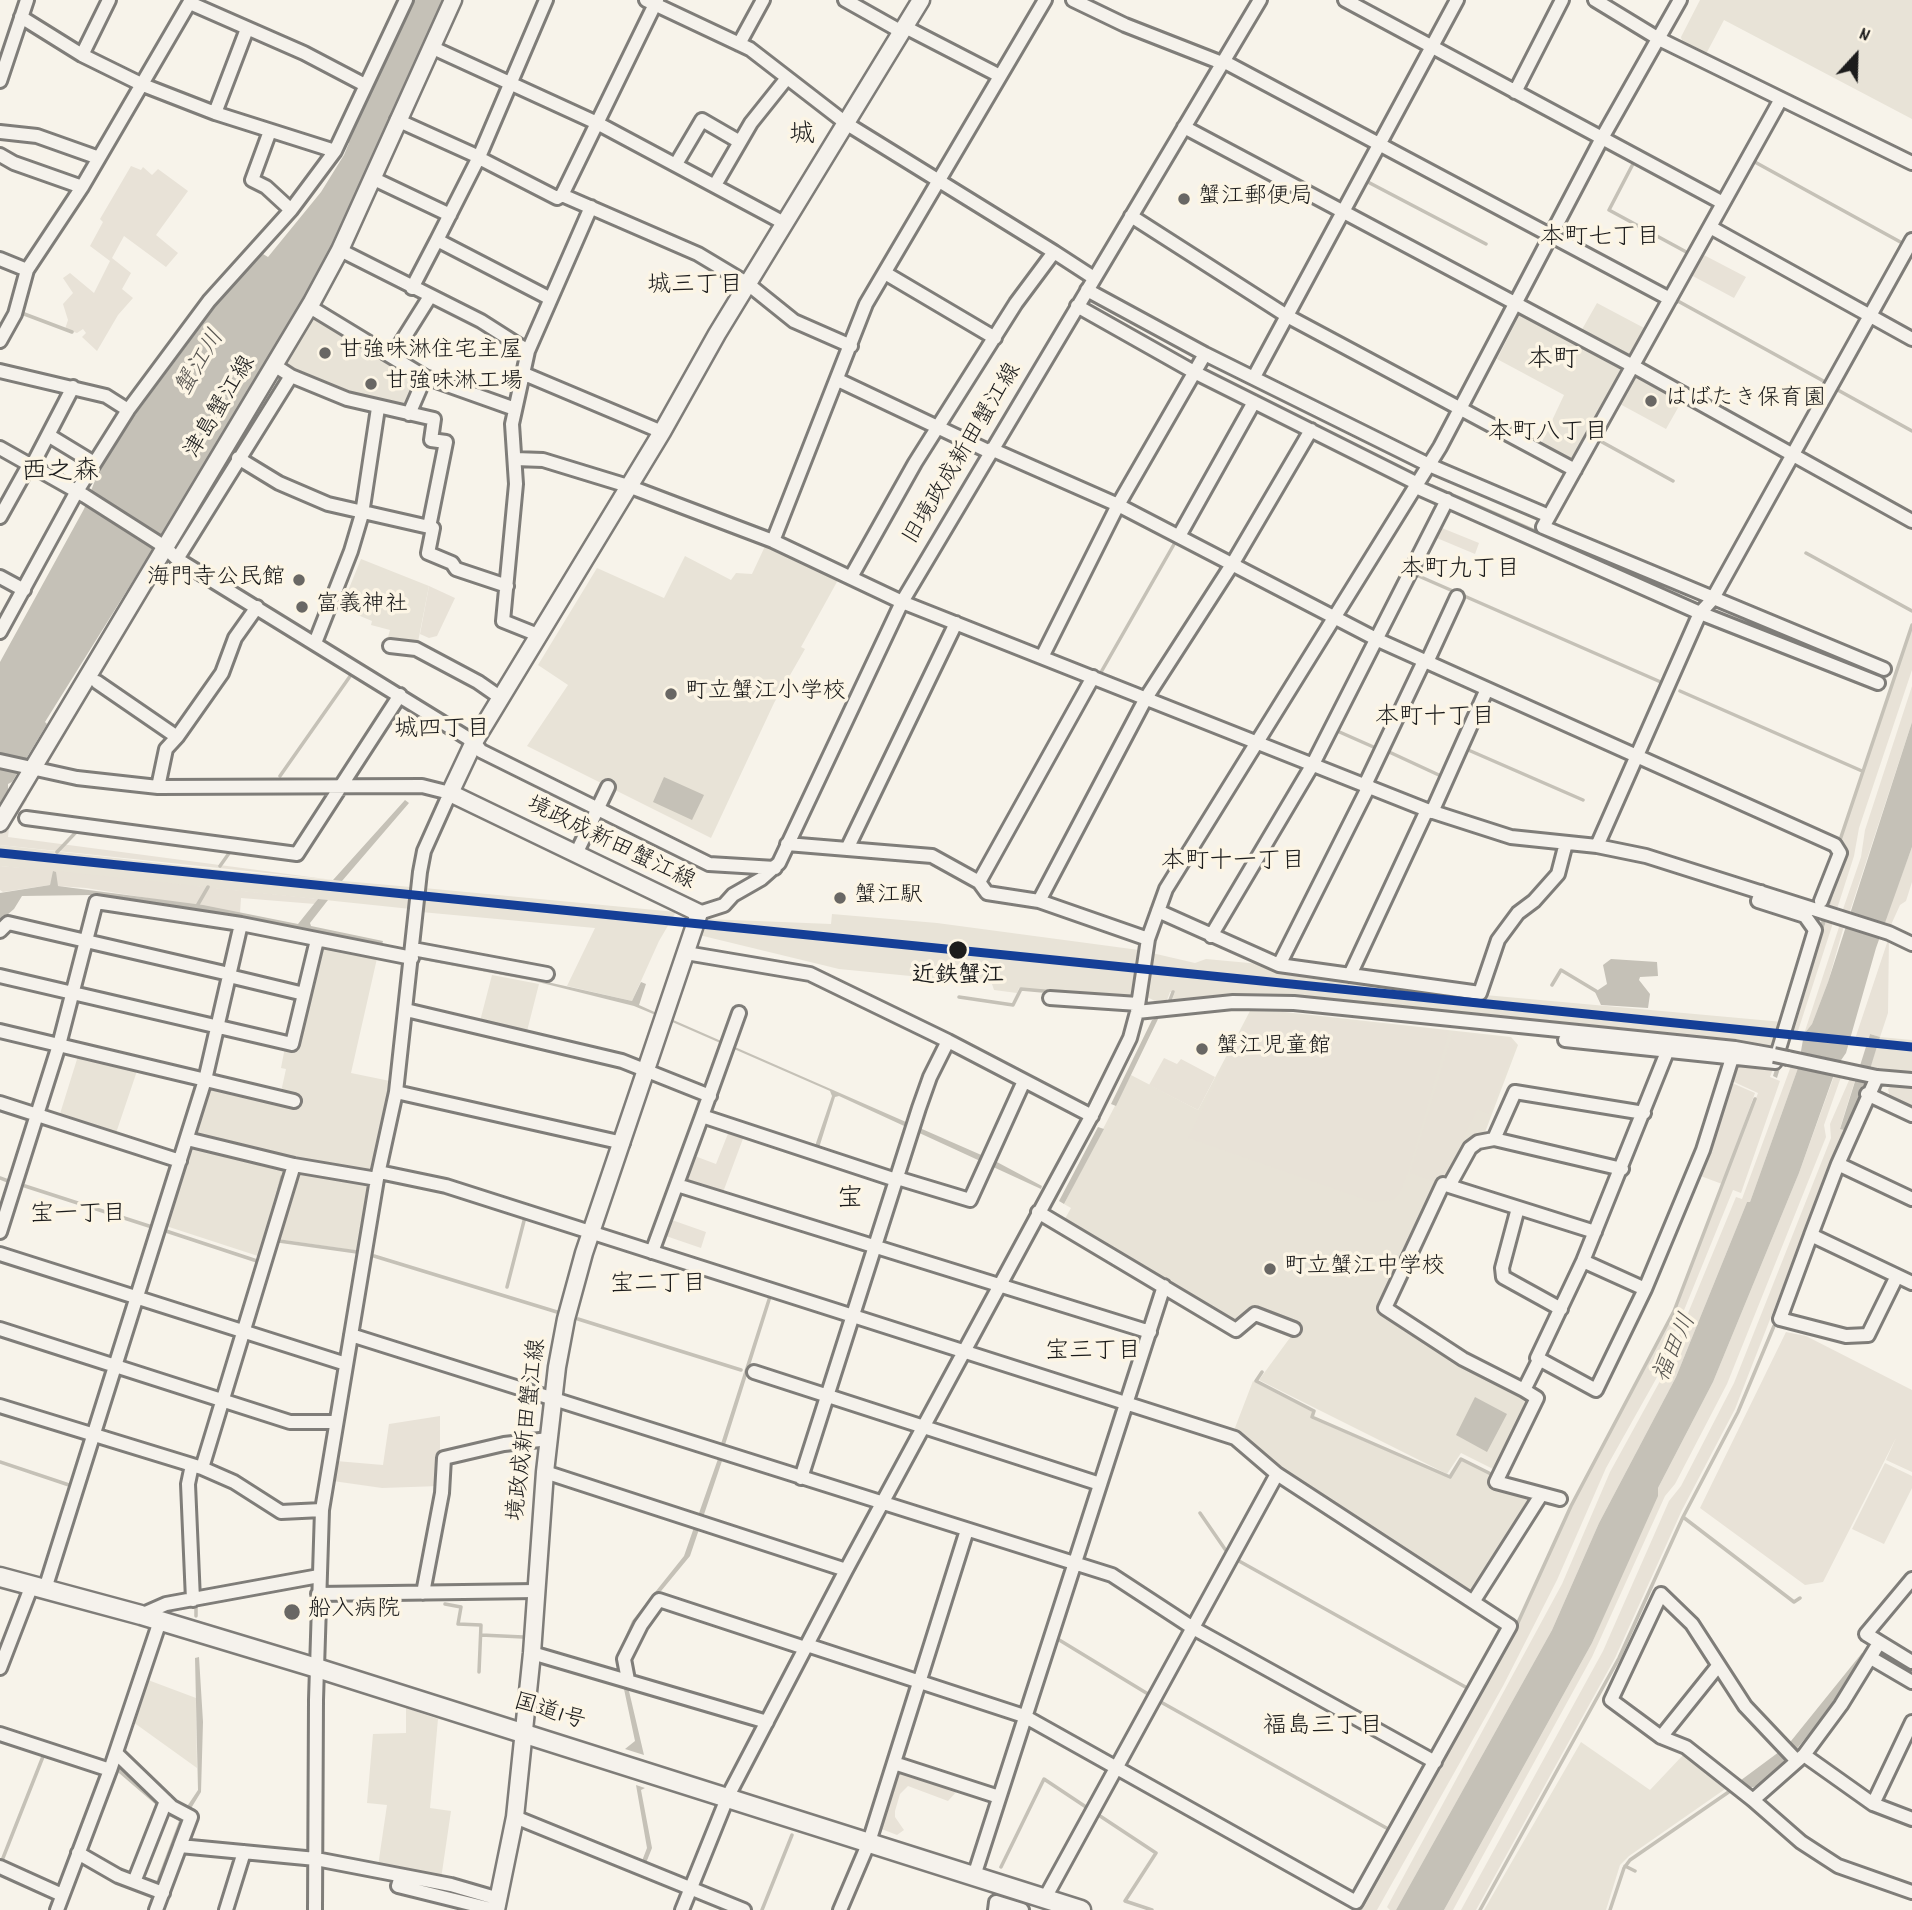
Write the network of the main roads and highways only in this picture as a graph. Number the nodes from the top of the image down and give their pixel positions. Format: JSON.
{"nodes":[{"id":1,"x":453,"y":0,"type":"edge"},
{"id":2,"x":921,"y":0,"type":"edge"},
{"id":3,"x":0,"y":823,"type":"edge"},
{"id":4,"x":0,"y":1577,"type":"edge"},
{"id":5,"x":525,"y":1732,"type":"junction"},
{"id":6,"x":497,"y":1906,"type":"edge"},
{"id":7,"x":1081,"y":1910,"type":"edge"}],
"edges":[{"from":1,"to":3,"type":"main road","name":"津島蟹江線"},
{"from":2,"to":5,"type":"main road","name":"境政成新田蟹江線"},
{"from":4,"to":5,"type":"highway","name":"国道1号"},
{"from":5,"to":6,"type":"main road","name":"境政成新田蟹江線"},
{"from":5,"to":7,"type":"highway","name":"国道1号"}]}
